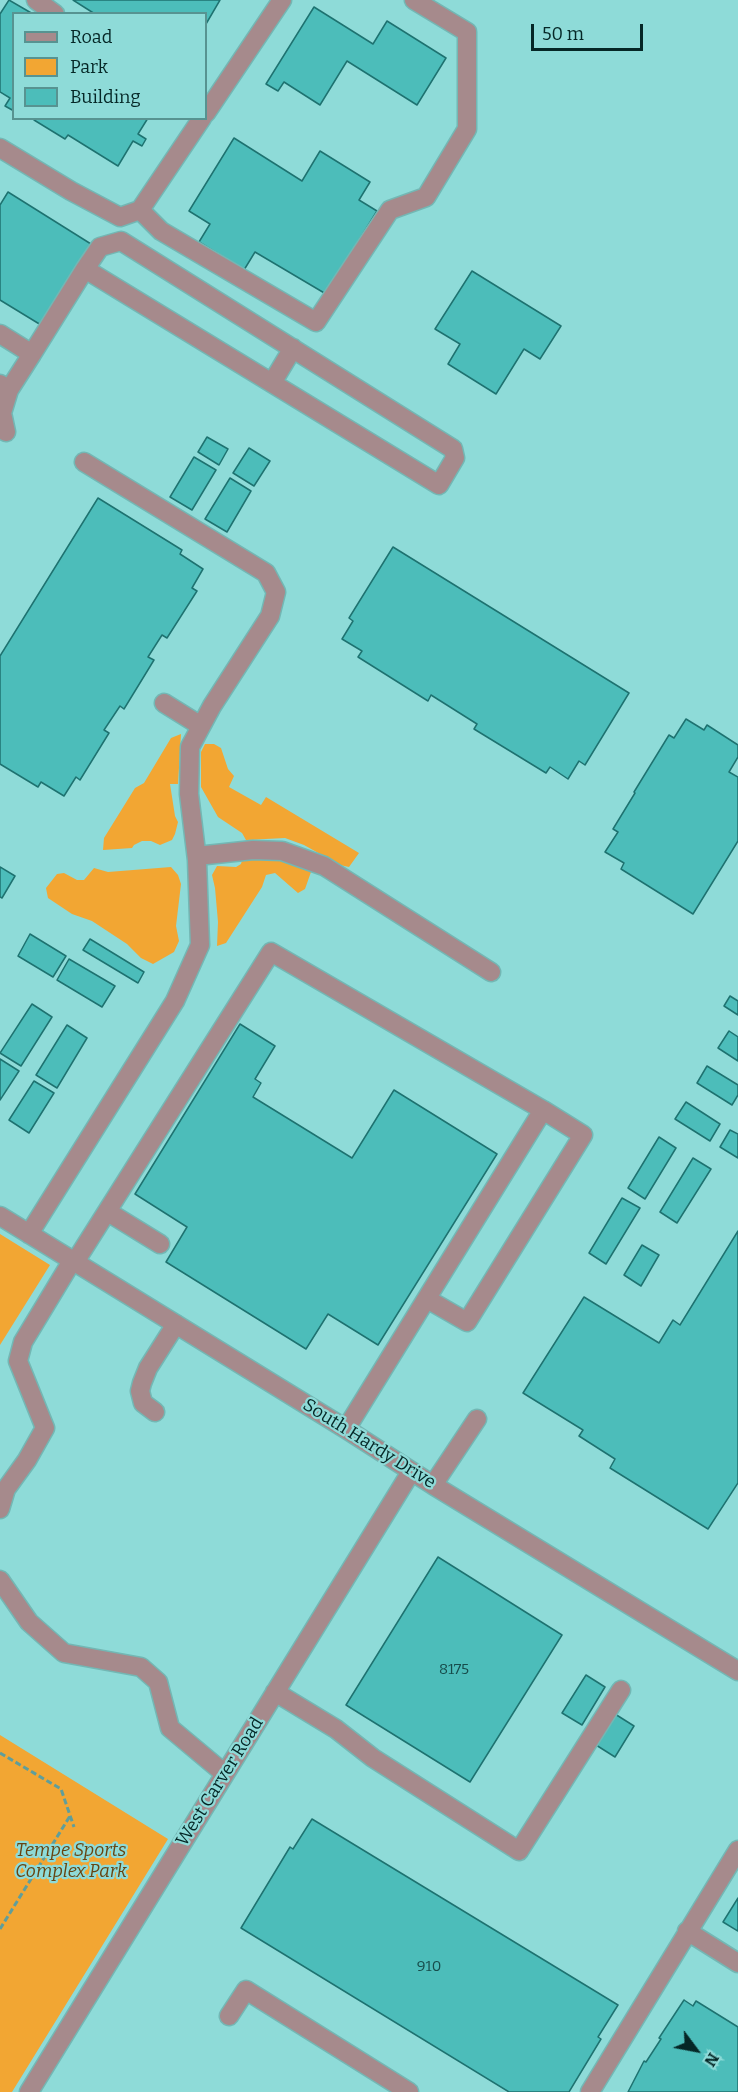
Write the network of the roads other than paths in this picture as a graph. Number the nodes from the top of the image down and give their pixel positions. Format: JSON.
{"nodes":[{"id":1,"x":36,"y":0,"type":"edge"},
{"id":2,"x":282,"y":0,"type":"edge"},
{"id":3,"x":414,"y":0,"type":"edge"},
{"id":4,"x":52,"y":12,"type":"edge"},
{"id":5,"x":207,"y":111,"type":"edge"},
{"id":6,"x":201,"y":120,"type":"edge"},
{"id":7,"x":0,"y":148,"type":"edge"},
{"id":8,"x":140,"y":210,"type":"junction"},
{"id":9,"x":85,"y":269,"type":"junction"},
{"id":10,"x":0,"y":334,"type":"edge"},
{"id":11,"x":293,"y":348,"type":"junction"},
{"id":12,"x":32,"y":354,"type":"junction"},
{"id":13,"x":272,"y":383,"type":"junction"},
{"id":14,"x":5,"y":387,"type":"edge"},
{"id":15,"x":6,"y":432,"type":"dead end"},
{"id":16,"x":84,"y":462,"type":"dead end"},
{"id":17,"x":164,"y":703,"type":"dead end"},
{"id":18,"x":201,"y":726,"type":"junction"},
{"id":19,"x":196,"y":856,"type":"junction"},
{"id":20,"x":491,"y":972,"type":"dead end"},
{"id":21,"x":543,"y":1110,"type":"junction"},
{"id":22,"x":108,"y":1212,"type":"junction"},
{"id":23,"x":0,"y":1216,"type":"edge"},
{"id":24,"x":29,"y":1234,"type":"junction"},
{"id":25,"x":160,"y":1244,"type":"dead end"},
{"id":26,"x":74,"y":1262,"type":"junction"},
{"id":27,"x":427,"y":1299,"type":"junction"},
{"id":28,"x":176,"y":1324,"type":"junction"},
{"id":29,"x":155,"y":1412,"type":"dead end"},
{"id":30,"x":477,"y":1419,"type":"dead end"},
{"id":31,"x":346,"y":1429,"type":"junction"},
{"id":32,"x":411,"y":1472,"type":"junction"},
{"id":33,"x":433,"y":1485,"type":"junction"},
{"id":34,"x":0,"y":1509,"type":"edge"},
{"id":35,"x":0,"y":1580,"type":"edge"},
{"id":36,"x":738,"y":1671,"type":"edge"},
{"id":37,"x":621,"y":1690,"type":"dead end"},
{"id":38,"x":275,"y":1692,"type":"junction"},
{"id":39,"x":225,"y":1773,"type":"junction"},
{"id":40,"x":738,"y":1850,"type":"edge"},
{"id":41,"x":687,"y":1932,"type":"junction"},
{"id":42,"x":738,"y":1963,"type":"edge"},
{"id":43,"x":229,"y":2016,"type":"dead end"},
{"id":44,"x":29,"y":2092,"type":"edge"},
{"id":45,"x":409,"y":2092,"type":"edge"},
{"id":46,"x":590,"y":2092,"type":"edge"}],
"edges":[{"from":1,"to":4,"type":"street"},
{"from":2,"to":5,"type":"street"},
{"from":3,"to":8,"type":"street"},
{"from":6,"to":8,"type":"street"},
{"from":7,"to":8,"type":"street"},
{"from":9,"to":11,"type":"street"},
{"from":9,"to":12,"type":"street"},
{"from":9,"to":13,"type":"street"},
{"from":10,"to":12,"type":"street"},
{"from":11,"to":13,"type":"street"},
{"from":11,"to":13,"type":"street"},
{"from":12,"to":14,"type":"street"},
{"from":14,"to":15,"type":"street"},
{"from":16,"to":18,"type":"street"},
{"from":17,"to":18,"type":"street"},
{"from":18,"to":19,"type":"street"},
{"from":19,"to":20,"type":"street"},
{"from":19,"to":24,"type":"street"},
{"from":21,"to":22,"type":"street"},
{"from":21,"to":27,"type":"street"},
{"from":21,"to":27,"type":"street"},
{"from":22,"to":25,"type":"street"},
{"from":22,"to":26,"type":"street"},
{"from":23,"to":24,"type":"street","name":"South Hardy Drive"},
{"from":24,"to":26,"type":"street","name":"South Hardy Drive"},
{"from":26,"to":28,"type":"street","name":"South Hardy Drive"},
{"from":26,"to":34,"type":"street"},
{"from":27,"to":31,"type":"street"},
{"from":28,"to":29,"type":"street"},
{"from":28,"to":31,"type":"street","name":"South Hardy Drive"},
{"from":30,"to":33,"type":"street"},
{"from":31,"to":32,"type":"street","name":"South Hardy Drive"},
{"from":32,"to":33,"type":"street","name":"South Hardy Drive"},
{"from":32,"to":38,"type":"street","name":"West Carver Road"},
{"from":33,"to":36,"type":"street","name":"South Hardy Drive"},
{"from":35,"to":39,"type":"street"},
{"from":37,"to":38,"type":"street"},
{"from":38,"to":39,"type":"street","name":"West Carver Road"},
{"from":39,"to":44,"type":"street","name":"West Carver Road"},
{"from":40,"to":41,"type":"street"},
{"from":41,"to":42,"type":"street"},
{"from":41,"to":46,"type":"street"},
{"from":43,"to":45,"type":"street"}]}
